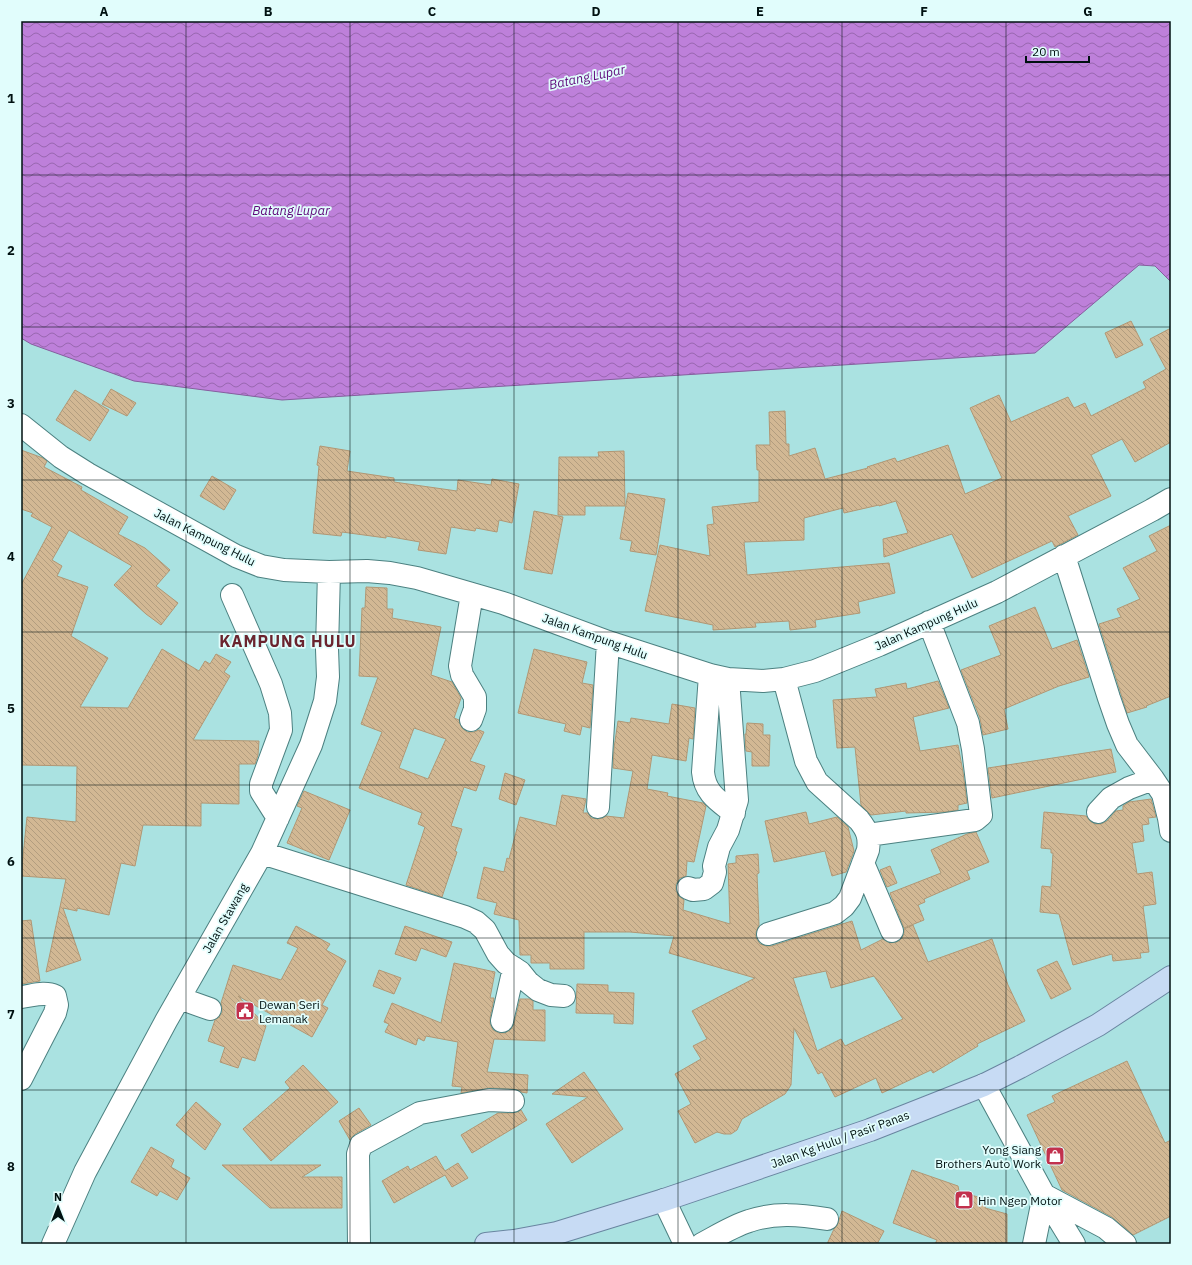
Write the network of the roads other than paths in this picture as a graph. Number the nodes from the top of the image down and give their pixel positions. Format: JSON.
{"nodes":[{"id":1,"x":21,"y":425,"type":"edge"},
{"id":2,"x":1171,"y":499,"type":"edge"},
{"id":3,"x":1064,"y":556,"type":"junction"},
{"id":4,"x":329,"y":572,"type":"junction"},
{"id":5,"x":472,"y":594,"type":"junction"},
{"id":6,"x":232,"y":595,"type":"dead end"},
{"id":7,"x":929,"y":622,"type":"junction"},
{"id":8,"x":608,"y":642,"type":"junction"},
{"id":9,"x":719,"y":677,"type":"junction"},
{"id":10,"x":784,"y":678,"type":"junction"},
{"id":11,"x":471,"y":720,"type":"dead end"},
{"id":12,"x":1153,"y":779,"type":"junction"},
{"id":13,"x":598,"y":807,"type":"dead end"},
{"id":14,"x":1098,"y":812,"type":"dead end"},
{"id":15,"x":734,"y":813,"type":"junction"},
{"id":16,"x":278,"y":818,"type":"junction"},
{"id":17,"x":1171,"y":831,"type":"edge"},
{"id":18,"x":868,"y":835,"type":"junction"},
{"id":19,"x":262,"y":853,"type":"junction"},
{"id":20,"x":863,"y":863,"type":"junction"},
{"id":21,"x":688,"y":888,"type":"dead end"},
{"id":22,"x":892,"y":931,"type":"dead end"},
{"id":23,"x":768,"y":934,"type":"dead end"},
{"id":24,"x":514,"y":968,"type":"junction"},
{"id":25,"x":1171,"y":977,"type":"edge"},
{"id":26,"x":564,"y":996,"type":"dead end"},
{"id":27,"x":21,"y":998,"type":"edge"},
{"id":28,"x":179,"y":998,"type":"junction"},
{"id":29,"x":210,"y":1009,"type":"dead end"},
{"id":30,"x":502,"y":1021,"type":"dead end"},
{"id":31,"x":21,"y":1079,"type":"edge"},
{"id":32,"x":984,"y":1085,"type":"junction"},
{"id":33,"x":513,"y":1101,"type":"dead end"},
{"id":34,"x":1044,"y":1195,"type":"junction"},
{"id":35,"x":664,"y":1200,"type":"junction"},
{"id":36,"x":827,"y":1219,"type":"dead end"},
{"id":37,"x":53,"y":1244,"type":"edge"},
{"id":38,"x":359,"y":1244,"type":"edge"},
{"id":39,"x":486,"y":1244,"type":"edge"},
{"id":40,"x":685,"y":1244,"type":"edge"},
{"id":41,"x":702,"y":1244,"type":"edge"},
{"id":42,"x":1034,"y":1244,"type":"edge"},
{"id":43,"x":1074,"y":1244,"type":"edge"},
{"id":44,"x":1125,"y":1244,"type":"edge"}],
"edges":[{"from":1,"to":4,"type":"street","name":"Jalan Kampung Hulu"},
{"from":2,"to":3,"type":"street","name":"Jalan Kampung Hulu"},
{"from":3,"to":7,"type":"street","name":"Jalan Kampung Hulu"},
{"from":3,"to":12,"type":"street"},
{"from":4,"to":5,"type":"street","name":"Jalan Kampung Hulu"},
{"from":4,"to":16,"type":"street","name":"Jalan Stawang"},
{"from":5,"to":8,"type":"street","name":"Jalan Kampung Hulu"},
{"from":5,"to":11,"type":"street"},
{"from":6,"to":16,"type":"street"},
{"from":7,"to":10,"type":"street","name":"Jalan Kampung Hulu"},
{"from":7,"to":18,"type":"street"},
{"from":8,"to":9,"type":"street","name":"Jalan Kampung Hulu"},
{"from":8,"to":13,"type":"street"},
{"from":9,"to":10,"type":"street","name":"Jalan Kampung Hulu"},
{"from":9,"to":15,"type":"street"},
{"from":9,"to":15,"type":"street"},
{"from":10,"to":18,"type":"street"},
{"from":12,"to":14,"type":"street"},
{"from":12,"to":17,"type":"street"},
{"from":15,"to":21,"type":"street"},
{"from":16,"to":19,"type":"street","name":"Jalan Stawang"},
{"from":18,"to":20,"type":"street"},
{"from":19,"to":24,"type":"street"},
{"from":19,"to":28,"type":"street","name":"Jalan Stawang"},
{"from":20,"to":22,"type":"street"},
{"from":20,"to":23,"type":"street"},
{"from":24,"to":26,"type":"street"},
{"from":24,"to":30,"type":"street"},
{"from":25,"to":32,"type":"main road","name":"Jalan Kg Hulu / Pasir Panas"},
{"from":27,"to":31,"type":"street"},
{"from":28,"to":29,"type":"street"},
{"from":28,"to":37,"type":"street","name":"Jalan Stawang"},
{"from":32,"to":34,"type":"street"},
{"from":32,"to":35,"type":"main road","name":"Jalan Kg Hulu / Pasir Panas"},
{"from":33,"to":38,"type":"street"},
{"from":34,"to":42,"type":"street"},
{"from":34,"to":43,"type":"street"},
{"from":34,"to":44,"type":"street"},
{"from":35,"to":39,"type":"main road","name":"Jalan Kg Hulu / Pasir Panas"},
{"from":35,"to":40,"type":"street"},
{"from":36,"to":41,"type":"street"}]}
